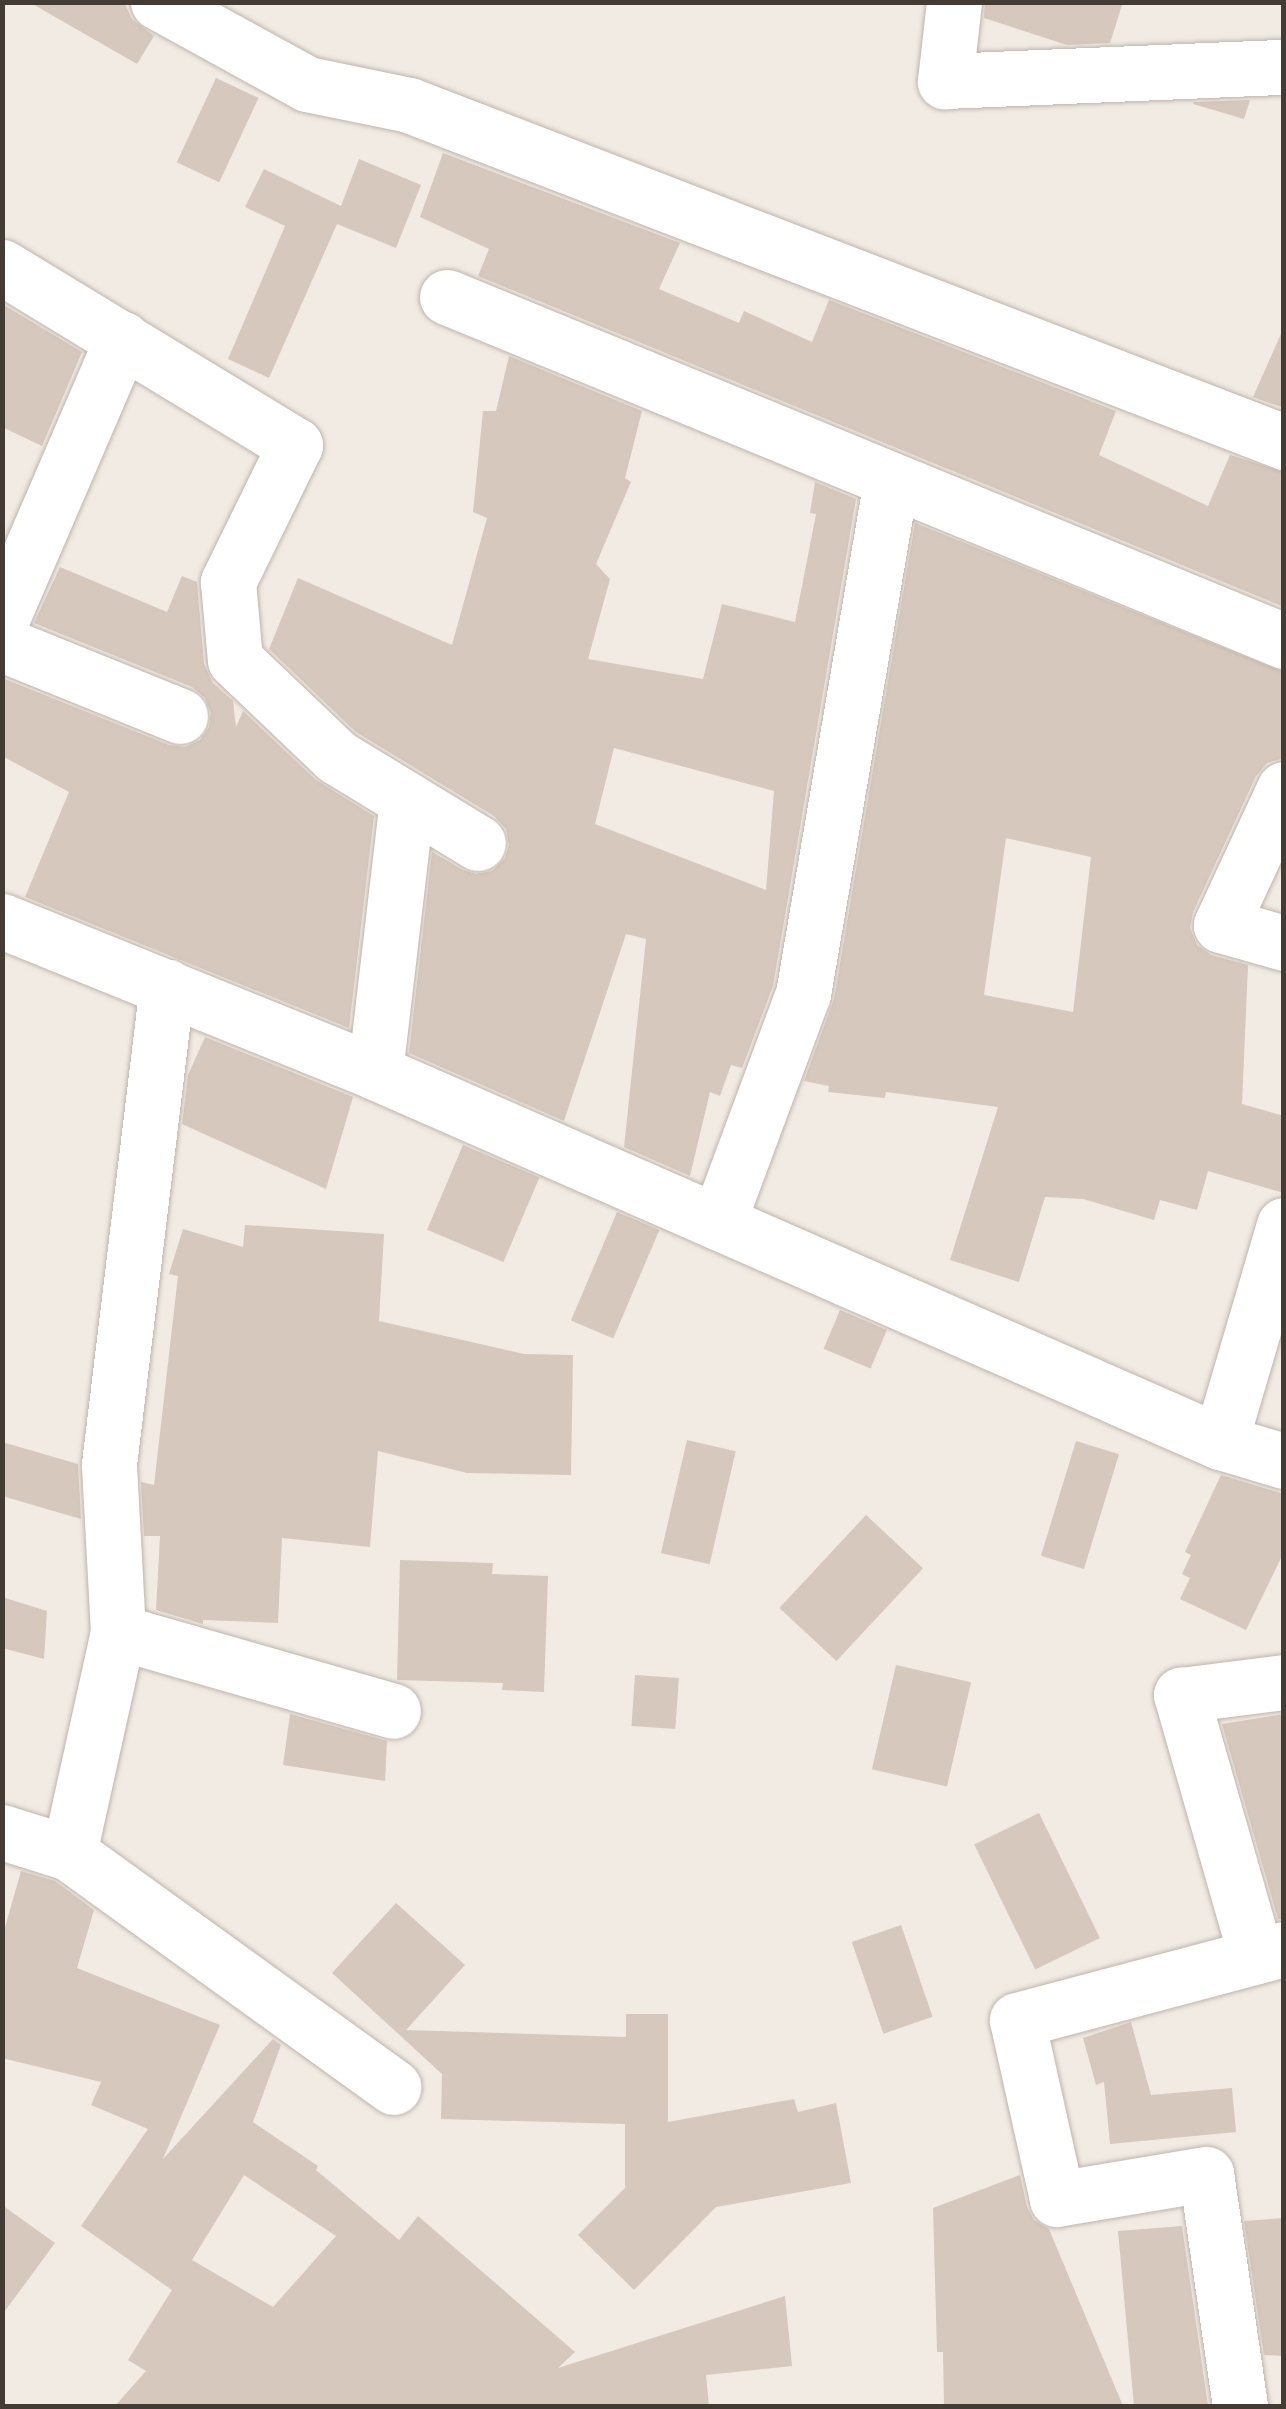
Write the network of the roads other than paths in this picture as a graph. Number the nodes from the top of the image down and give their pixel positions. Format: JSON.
{"nodes":[{"id":1,"x":158,"y":2,"type":"edge"},
{"id":2,"x":954,"y":2,"type":"edge"},
{"id":3,"x":1284,"y":67,"type":"edge"},
{"id":4,"x":2,"y":266,"type":"edge"},
{"id":5,"x":447,"y":297,"type":"dead end"},
{"id":6,"x":122,"y":339,"type":"junction"},
{"id":7,"x":1284,"y":442,"type":"edge"},
{"id":8,"x":892,"y":480,"type":"junction"},
{"id":9,"x":2,"y":618,"type":"edge"},
{"id":10,"x":1284,"y":641,"type":"edge"},
{"id":11,"x":2,"y":644,"type":"edge"},
{"id":12,"x":180,"y":716,"type":"dead end"},
{"id":13,"x":1284,"y":789,"type":"edge"},
{"id":14,"x":407,"y":800,"type":"junction"},
{"id":15,"x":478,"y":844,"type":"dead end"},
{"id":16,"x":2,"y":921,"type":"edge"},
{"id":17,"x":1284,"y":943,"type":"edge"},
{"id":18,"x":166,"y":987,"type":"junction"},
{"id":19,"x":375,"y":1072,"type":"junction"},
{"id":20,"x":718,"y":1222,"type":"junction"},
{"id":21,"x":1284,"y":1225,"type":"edge"},
{"id":22,"x":1220,"y":1442,"type":"junction"},
{"id":23,"x":1284,"y":1461,"type":"edge"},
{"id":24,"x":118,"y":1632,"type":"junction"},
{"id":25,"x":1284,"y":1682,"type":"edge"},
{"id":26,"x":393,"y":1711,"type":"dead end"},
{"id":27,"x":2,"y":1832,"type":"edge"},
{"id":28,"x":69,"y":1853,"type":"junction"},
{"id":29,"x":1270,"y":1952,"type":"edge"},
{"id":30,"x":393,"y":2087,"type":"dead end"},
{"id":31,"x":1240,"y":2406,"type":"edge"}],
"edges":[{"from":1,"to":7,"type":"street"},
{"from":2,"to":3,"type":"street"},
{"from":4,"to":6,"type":"street"},
{"from":5,"to":8,"type":"street"},
{"from":6,"to":9,"type":"street"},
{"from":6,"to":14,"type":"street"},
{"from":8,"to":10,"type":"street"},
{"from":8,"to":20,"type":"street"},
{"from":11,"to":12,"type":"street"},
{"from":13,"to":17,"type":"street"},
{"from":14,"to":15,"type":"street"},
{"from":14,"to":19,"type":"street"},
{"from":16,"to":18,"type":"street"},
{"from":18,"to":19,"type":"street"},
{"from":18,"to":24,"type":"street"},
{"from":19,"to":20,"type":"street"},
{"from":20,"to":22,"type":"street"},
{"from":21,"to":22,"type":"street"},
{"from":22,"to":23,"type":"street"},
{"from":24,"to":26,"type":"street"},
{"from":24,"to":28,"type":"street"},
{"from":25,"to":29,"type":"street"},
{"from":27,"to":28,"type":"street"},
{"from":28,"to":30,"type":"street"},
{"from":29,"to":31,"type":"street"}]}
